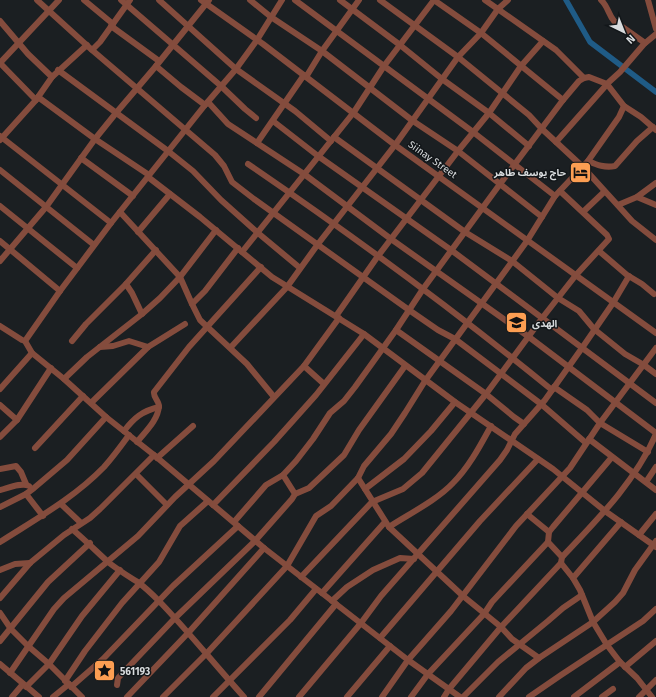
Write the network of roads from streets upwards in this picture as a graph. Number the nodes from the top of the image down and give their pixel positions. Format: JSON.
{"nodes":[{"id":1,"x":37,"y":0,"type":"edge"},
{"id":2,"x":59,"y":0,"type":"edge"},
{"id":3,"x":84,"y":0,"type":"edge"},
{"id":4,"x":121,"y":0,"type":"edge"},
{"id":5,"x":159,"y":0,"type":"edge"},
{"id":6,"x":250,"y":0,"type":"edge"},
{"id":7,"x":282,"y":0,"type":"edge"},
{"id":8,"x":295,"y":0,"type":"edge"},
{"id":9,"x":340,"y":0,"type":"edge"},
{"id":10,"x":359,"y":0,"type":"edge"},
{"id":11,"x":380,"y":0,"type":"edge"},
{"id":12,"x":434,"y":0,"type":"edge"},
{"id":13,"x":485,"y":0,"type":"edge"},
{"id":14,"x":508,"y":0,"type":"edge"},
{"id":15,"x":601,"y":0,"type":"edge"},
{"id":16,"x":648,"y":0,"type":"edge"},
{"id":17,"x":205,"y":1,"type":"edge"},
{"id":18,"x":129,"y":2,"type":"edge"},
{"id":19,"x":352,"y":9,"type":"junction"},
{"id":20,"x":498,"y":9,"type":"junction"},
{"id":21,"x":50,"y":11,"type":"junction"},
{"id":22,"x":272,"y":17,"type":"junction"},
{"id":23,"x":0,"y":21,"type":"edge"},
{"id":24,"x":112,"y":25,"type":"junction"},
{"id":25,"x":188,"y":25,"type":"junction"},
{"id":26,"x":414,"y":26,"type":"junction"},
{"id":27,"x":656,"y":29,"type":"edge"},
{"id":28,"x":337,"y":30,"type":"junction"},
{"id":29,"x":481,"y":33,"type":"junction"},
{"id":30,"x":656,"y":34,"type":"edge"},
{"id":31,"x":257,"y":40,"type":"junction"},
{"id":32,"x":543,"y":41,"type":"junction"},
{"id":33,"x":19,"y":43,"type":"junction"},
{"id":34,"x":645,"y":43,"type":"junction"},
{"id":35,"x":172,"y":44,"type":"junction"},
{"id":36,"x":87,"y":45,"type":"junction"},
{"id":37,"x":400,"y":45,"type":"junction"},
{"id":38,"x":92,"y":50,"type":"junction"},
{"id":39,"x":322,"y":51,"type":"junction"},
{"id":40,"x":458,"y":57,"type":"junction"},
{"id":41,"x":0,"y":63,"type":"edge"},
{"id":42,"x":158,"y":64,"type":"junction"},
{"id":43,"x":384,"y":66,"type":"junction"},
{"id":44,"x":521,"y":66,"type":"junction"},
{"id":45,"x":236,"y":69,"type":"junction"},
{"id":46,"x":58,"y":70,"type":"junction"},
{"id":47,"x":305,"y":76,"type":"junction"},
{"id":48,"x":52,"y":77,"type":"junction"},
{"id":49,"x":584,"y":78,"type":"junction"},
{"id":50,"x":442,"y":79,"type":"junction"},
{"id":51,"x":607,"y":84,"type":"junction"},
{"id":52,"x":221,"y":86,"type":"junction"},
{"id":53,"x":137,"y":88,"type":"junction"},
{"id":54,"x":369,"y":88,"type":"junction"},
{"id":55,"x":502,"y":94,"type":"junction"},
{"id":56,"x":37,"y":98,"type":"junction"},
{"id":57,"x":429,"y":99,"type":"junction"},
{"id":58,"x":563,"y":100,"type":"junction"},
{"id":59,"x":207,"y":103,"type":"junction"},
{"id":60,"x":285,"y":104,"type":"junction"},
{"id":61,"x":624,"y":106,"type":"junction"},
{"id":62,"x":116,"y":112,"type":"junction"},
{"id":63,"x":354,"y":112,"type":"junction"},
{"id":64,"x":490,"y":113,"type":"junction"},
{"id":65,"x":256,"y":118,"type":"dead end"},
{"id":66,"x":273,"y":121,"type":"junction"},
{"id":67,"x":413,"y":121,"type":"junction"},
{"id":68,"x":186,"y":129,"type":"junction"},
{"id":69,"x":542,"y":129,"type":"junction"},
{"id":70,"x":654,"y":129,"type":"edge"},
{"id":71,"x":473,"y":132,"type":"junction"},
{"id":72,"x":1,"y":138,"type":"edge"},
{"id":73,"x":95,"y":139,"type":"junction"},
{"id":74,"x":332,"y":139,"type":"junction"},
{"id":75,"x":556,"y":142,"type":"junction"},
{"id":76,"x":257,"y":143,"type":"junction"},
{"id":77,"x":395,"y":145,"type":"junction"},
{"id":78,"x":529,"y":146,"type":"junction"},
{"id":79,"x":168,"y":151,"type":"junction"},
{"id":80,"x":458,"y":151,"type":"junction"},
{"id":81,"x":318,"y":156,"type":"junction"},
{"id":82,"x":81,"y":158,"type":"junction"},
{"id":83,"x":588,"y":161,"type":"junction"},
{"id":84,"x":248,"y":164,"type":"dead end"},
{"id":85,"x":514,"y":165,"type":"junction"},
{"id":86,"x":583,"y":167,"type":"junction"},
{"id":87,"x":376,"y":168,"type":"junction"},
{"id":88,"x":0,"y":170,"type":"edge"},
{"id":89,"x":304,"y":174,"type":"junction"},
{"id":90,"x":439,"y":175,"type":"junction"},
{"id":91,"x":148,"y":176,"type":"junction"},
{"id":92,"x":656,"y":183,"type":"edge"},
{"id":93,"x":500,"y":184,"type":"junction"},
{"id":94,"x":62,"y":186,"type":"junction"},
{"id":95,"x":362,"y":187,"type":"junction"},
{"id":96,"x":560,"y":191,"type":"junction"},
{"id":97,"x":289,"y":192,"type":"junction"},
{"id":98,"x":604,"y":192,"type":"junction"},
{"id":99,"x":170,"y":194,"type":"junction"},
{"id":100,"x":133,"y":196,"type":"junction"},
{"id":101,"x":555,"y":196,"type":"junction"},
{"id":102,"x":637,"y":197,"type":"junction"},
{"id":103,"x":421,"y":200,"type":"junction"},
{"id":104,"x":656,"y":204,"type":"edge"},
{"id":105,"x":618,"y":205,"type":"junction"},
{"id":106,"x":0,"y":206,"type":"edge"},
{"id":107,"x":348,"y":206,"type":"junction"},
{"id":108,"x":46,"y":207,"type":"junction"},
{"id":109,"x":483,"y":207,"type":"junction"},
{"id":110,"x":120,"y":212,"type":"junction"},
{"id":111,"x":582,"y":212,"type":"junction"},
{"id":112,"x":272,"y":213,"type":"junction"},
{"id":113,"x":542,"y":217,"type":"junction"},
{"id":114,"x":407,"y":219,"type":"junction"},
{"id":115,"x":111,"y":223,"type":"junction"},
{"id":116,"x":334,"y":223,"type":"junction"},
{"id":117,"x":27,"y":229,"type":"junction"},
{"id":118,"x":216,"y":230,"type":"junction"},
{"id":119,"x":138,"y":232,"type":"junction"},
{"id":120,"x":465,"y":232,"type":"junction"},
{"id":121,"x":258,"y":233,"type":"junction"},
{"id":122,"x":391,"y":239,"type":"junction"},
{"id":123,"x":656,"y":240,"type":"edge"},
{"id":124,"x":0,"y":241,"type":"edge"},
{"id":125,"x":527,"y":241,"type":"junction"},
{"id":126,"x":318,"y":244,"type":"junction"},
{"id":127,"x":94,"y":246,"type":"junction"},
{"id":128,"x":10,"y":249,"type":"junction"},
{"id":129,"x":156,"y":250,"type":"junction"},
{"id":130,"x":240,"y":250,"type":"junction"},
{"id":131,"x":451,"y":250,"type":"junction"},
{"id":132,"x":599,"y":251,"type":"junction"},
{"id":133,"x":378,"y":256,"type":"junction"},
{"id":134,"x":0,"y":261,"type":"edge"},
{"id":135,"x":512,"y":261,"type":"junction"},
{"id":136,"x":261,"y":267,"type":"junction"},
{"id":137,"x":77,"y":268,"type":"junction"},
{"id":138,"x":300,"y":268,"type":"junction"},
{"id":139,"x":437,"y":270,"type":"junction"},
{"id":140,"x":576,"y":275,"type":"junction"},
{"id":141,"x":180,"y":276,"type":"junction"},
{"id":142,"x":629,"y":276,"type":"junction"},
{"id":143,"x":363,"y":278,"type":"junction"},
{"id":144,"x":496,"y":283,"type":"junction"},
{"id":145,"x":126,"y":284,"type":"junction"},
{"id":146,"x":287,"y":287,"type":"junction"},
{"id":147,"x":423,"y":289,"type":"junction"},
{"id":148,"x":60,"y":291,"type":"junction"},
{"id":149,"x":654,"y":294,"type":"dead end"},
{"id":150,"x":558,"y":298,"type":"junction"},
{"id":151,"x":481,"y":302,"type":"junction"},
{"id":152,"x":613,"y":303,"type":"junction"},
{"id":153,"x":192,"y":304,"type":"junction"},
{"id":154,"x":409,"y":310,"type":"junction"},
{"id":155,"x":142,"y":314,"type":"junction"},
{"id":156,"x":337,"y":317,"type":"junction"},
{"id":157,"x":543,"y":317,"type":"junction"},
{"id":158,"x":467,"y":322,"type":"junction"},
{"id":159,"x":185,"y":324,"type":"dead end"},
{"id":160,"x":0,"y":326,"type":"edge"},
{"id":161,"x":208,"y":327,"type":"junction"},
{"id":162,"x":594,"y":329,"type":"junction"},
{"id":163,"x":396,"y":330,"type":"junction"},
{"id":164,"x":364,"y":334,"type":"junction"},
{"id":165,"x":656,"y":334,"type":"edge"},
{"id":166,"x":529,"y":337,"type":"junction"},
{"id":167,"x":455,"y":339,"type":"junction"},
{"id":168,"x":25,"y":341,"type":"junction"},
{"id":169,"x":72,"y":341,"type":"dead end"},
{"id":170,"x":100,"y":347,"type":"junction"},
{"id":171,"x":148,"y":347,"type":"junction"},
{"id":172,"x":231,"y":347,"type":"junction"},
{"id":173,"x":382,"y":348,"type":"junction"},
{"id":174,"x":582,"y":348,"type":"junction"},
{"id":175,"x":656,"y":348,"type":"edge"},
{"id":176,"x":32,"y":353,"type":"junction"},
{"id":177,"x":513,"y":358,"type":"junction"},
{"id":178,"x":440,"y":361,"type":"junction"},
{"id":179,"x":644,"y":365,"type":"junction"},
{"id":180,"x":304,"y":366,"type":"junction"},
{"id":181,"x":405,"y":366,"type":"junction"},
{"id":182,"x":568,"y":367,"type":"junction"},
{"id":183,"x":51,"y":368,"type":"junction"},
{"id":184,"x":500,"y":374,"type":"junction"},
{"id":185,"x":656,"y":374,"type":"edge"},
{"id":186,"x":64,"y":379,"type":"junction"},
{"id":187,"x":425,"y":380,"type":"junction"},
{"id":188,"x":324,"y":384,"type":"junction"},
{"id":189,"x":629,"y":384,"type":"junction"},
{"id":190,"x":553,"y":388,"type":"junction"},
{"id":191,"x":0,"y":389,"type":"edge"},
{"id":192,"x":486,"y":394,"type":"junction"},
{"id":193,"x":83,"y":396,"type":"junction"},
{"id":194,"x":274,"y":397,"type":"junction"},
{"id":195,"x":455,"y":402,"type":"junction"},
{"id":196,"x":616,"y":402,"type":"junction"},
{"id":197,"x":91,"y":403,"type":"junction"},
{"id":198,"x":656,"y":403,"type":"edge"},
{"id":199,"x":541,"y":404,"type":"junction"},
{"id":200,"x":0,"y":405,"type":"edge"},
{"id":201,"x":159,"y":407,"type":"junction"},
{"id":202,"x":470,"y":412,"type":"junction"},
{"id":203,"x":106,"y":417,"type":"junction"},
{"id":204,"x":17,"y":420,"type":"junction"},
{"id":205,"x":600,"y":423,"type":"junction"},
{"id":206,"x":524,"y":424,"type":"junction"},
{"id":207,"x":193,"y":426,"type":"dead end"},
{"id":208,"x":491,"y":426,"type":"junction"},
{"id":209,"x":126,"y":433,"type":"junction"},
{"id":210,"x":656,"y":433,"type":"edge"},
{"id":211,"x":0,"y":437,"type":"edge"},
{"id":212,"x":512,"y":441,"type":"junction"},
{"id":213,"x":588,"y":441,"type":"junction"},
{"id":214,"x":137,"y":442,"type":"junction"},
{"id":215,"x":35,"y":448,"type":"dead end"},
{"id":216,"x":648,"y":452,"type":"junction"},
{"id":217,"x":156,"y":457,"type":"junction"},
{"id":218,"x":612,"y":457,"type":"junction"},
{"id":219,"x":538,"y":459,"type":"junction"},
{"id":220,"x":656,"y":467,"type":"edge"},
{"id":221,"x":0,"y":469,"type":"edge"},
{"id":222,"x":634,"y":473,"type":"junction"},
{"id":223,"x":136,"y":474,"type":"junction"},
{"id":224,"x":283,"y":475,"type":"junction"},
{"id":225,"x":562,"y":476,"type":"junction"},
{"id":226,"x":358,"y":478,"type":"junction"},
{"id":227,"x":646,"y":482,"type":"junction"},
{"id":228,"x":26,"y":484,"type":"junction"},
{"id":229,"x":189,"y":485,"type":"junction"},
{"id":230,"x":34,"y":488,"type":"junction"},
{"id":231,"x":365,"y":489,"type":"junction"},
{"id":232,"x":0,"y":490,"type":"edge"},
{"id":233,"x":656,"y":490,"type":"edge"},
{"id":234,"x":582,"y":493,"type":"junction"},
{"id":235,"x":26,"y":494,"type":"junction"},
{"id":236,"x":295,"y":494,"type":"junction"},
{"id":237,"x":372,"y":502,"type":"junction"},
{"id":238,"x":211,"y":503,"type":"junction"},
{"id":239,"x":61,"y":504,"type":"junction"},
{"id":240,"x":167,"y":505,"type":"junction"},
{"id":241,"x":0,"y":507,"type":"edge"},
{"id":242,"x":605,"y":511,"type":"junction"},
{"id":243,"x":527,"y":514,"type":"junction"},
{"id":244,"x":656,"y":514,"type":"edge"},
{"id":245,"x":43,"y":516,"type":"junction"},
{"id":246,"x":385,"y":522,"type":"junction"},
{"id":247,"x":621,"y":522,"type":"junction"},
{"id":248,"x":81,"y":523,"type":"junction"},
{"id":249,"x":236,"y":524,"type":"junction"},
{"id":250,"x":389,"y":527,"type":"junction"},
{"id":251,"x":72,"y":529,"type":"junction"},
{"id":252,"x":548,"y":532,"type":"junction"},
{"id":253,"x":638,"y":535,"type":"junction"},
{"id":254,"x":255,"y":541,"type":"junction"},
{"id":255,"x":0,"y":542,"type":"edge"},
{"id":256,"x":548,"y":542,"type":"junction"},
{"id":257,"x":90,"y":543,"type":"junction"},
{"id":258,"x":655,"y":544,"type":"edge"},
{"id":259,"x":264,"y":548,"type":"junction"},
{"id":260,"x":419,"y":553,"type":"junction"},
{"id":261,"x":414,"y":559,"type":"junction"},
{"id":262,"x":561,"y":560,"type":"junction"},
{"id":263,"x":108,"y":561,"type":"junction"},
{"id":264,"x":30,"y":563,"type":"junction"},
{"id":265,"x":287,"y":566,"type":"junction"},
{"id":266,"x":0,"y":570,"type":"edge"},
{"id":267,"x":120,"y":570,"type":"junction"},
{"id":268,"x":438,"y":571,"type":"junction"},
{"id":269,"x":301,"y":577,"type":"junction"},
{"id":270,"x":572,"y":578,"type":"junction"},
{"id":271,"x":139,"y":583,"type":"junction"},
{"id":272,"x":316,"y":589,"type":"junction"},
{"id":273,"x":322,"y":593,"type":"junction"},
{"id":274,"x":582,"y":595,"type":"junction"},
{"id":275,"x":463,"y":596,"type":"junction"},
{"id":276,"x":0,"y":598,"type":"edge"},
{"id":277,"x":158,"y":600,"type":"junction"},
{"id":278,"x":334,"y":602,"type":"junction"},
{"id":279,"x":656,"y":610,"type":"edge"},
{"id":280,"x":0,"y":613,"type":"edge"},
{"id":281,"x":484,"y":614,"type":"junction"},
{"id":282,"x":175,"y":618,"type":"junction"},
{"id":283,"x":593,"y":622,"type":"junction"},
{"id":284,"x":361,"y":623,"type":"junction"},
{"id":285,"x":501,"y":628,"type":"junction"},
{"id":286,"x":11,"y":629,"type":"junction"},
{"id":287,"x":189,"y":632,"type":"junction"},
{"id":288,"x":380,"y":638,"type":"junction"},
{"id":289,"x":0,"y":641,"type":"edge"},
{"id":290,"x":656,"y":641,"type":"edge"},
{"id":291,"x":519,"y":644,"type":"junction"},
{"id":292,"x":28,"y":646,"type":"junction"},
{"id":293,"x":390,"y":646,"type":"junction"},
{"id":294,"x":607,"y":646,"type":"junction"},
{"id":295,"x":207,"y":653,"type":"junction"},
{"id":296,"x":539,"y":658,"type":"junction"},
{"id":297,"x":408,"y":660,"type":"junction"},
{"id":298,"x":620,"y":662,"type":"junction"},
{"id":299,"x":0,"y":664,"type":"edge"},
{"id":300,"x":49,"y":664,"type":"junction"},
{"id":301,"x":625,"y":667,"type":"junction"},
{"id":302,"x":10,"y":673,"type":"junction"},
{"id":303,"x":428,"y":674,"type":"junction"},
{"id":304,"x":656,"y":680,"type":"edge"},
{"id":305,"x":229,"y":682,"type":"junction"},
{"id":306,"x":68,"y":684,"type":"junction"},
{"id":307,"x":24,"y":685,"type":"junction"},
{"id":308,"x":117,"y":685,"type":"dead end"},
{"id":309,"x":449,"y":689,"type":"junction"},
{"id":310,"x":613,"y":689,"type":"dead end"},
{"id":311,"x":646,"y":690,"type":"junction"},
{"id":312,"x":12,"y":697,"type":"edge"},
{"id":313,"x":39,"y":697,"type":"edge"},
{"id":314,"x":53,"y":697,"type":"edge"},
{"id":315,"x":82,"y":697,"type":"edge"},
{"id":316,"x":127,"y":697,"type":"edge"},
{"id":317,"x":163,"y":697,"type":"edge"},
{"id":318,"x":213,"y":697,"type":"edge"},
{"id":319,"x":244,"y":697,"type":"edge"},
{"id":320,"x":259,"y":697,"type":"edge"},
{"id":321,"x":299,"y":697,"type":"edge"},
{"id":322,"x":347,"y":697,"type":"edge"},
{"id":323,"x":382,"y":697,"type":"edge"},
{"id":324,"x":411,"y":697,"type":"edge"},
{"id":325,"x":444,"y":697,"type":"edge"},
{"id":326,"x":460,"y":697,"type":"edge"},
{"id":327,"x":463,"y":697,"type":"edge"},
{"id":328,"x":499,"y":697,"type":"edge"},
{"id":329,"x":529,"y":697,"type":"edge"},
{"id":330,"x":574,"y":697,"type":"edge"},
{"id":331,"x":602,"y":697,"type":"edge"},
{"id":332,"x":639,"y":697,"type":"edge"},
{"id":333,"x":652,"y":697,"type":"edge"}],
"edges":[{"from":1,"to":21,"type":"street"},
{"from":2,"to":21,"type":"street"},
{"from":3,"to":24,"type":"street"},
{"from":4,"to":18,"type":"street"},
{"from":5,"to":25,"type":"street"},
{"from":6,"to":22,"type":"street"},
{"from":7,"to":22,"type":"street"},
{"from":8,"to":28,"type":"street"},
{"from":9,"to":19,"type":"street"},
{"from":10,"to":19,"type":"street"},
{"from":11,"to":26,"type":"street"},
{"from":12,"to":26,"type":"street"},
{"from":12,"to":29,"type":"street"},
{"from":13,"to":20,"type":"street"},
{"from":14,"to":20,"type":"street"},
{"from":15,"to":34,"type":"street"},
{"from":16,"to":27,"type":"street"},
{"from":17,"to":25,"type":"street"},
{"from":17,"to":31,"type":"street","name":"Siinay Street"},
{"from":18,"to":24,"type":"street"},
{"from":18,"to":35,"type":"street"},
{"from":19,"to":28,"type":"street"},
{"from":19,"to":37,"type":"street"},
{"from":20,"to":29,"type":"street"},
{"from":20,"to":32,"type":"street"},
{"from":21,"to":33,"type":"street"},
{"from":21,"to":36,"type":"street"},
{"from":22,"to":31,"type":"street"},
{"from":22,"to":39,"type":"street"},
{"from":23,"to":33,"type":"street"},
{"from":24,"to":38,"type":"street"},
{"from":24,"to":42,"type":"street"},
{"from":25,"to":35,"type":"street"},
{"from":25,"to":45,"type":"street"},
{"from":26,"to":37,"type":"street"},
{"from":26,"to":40,"type":"street"},
{"from":28,"to":39,"type":"street"},
{"from":28,"to":43,"type":"street"},
{"from":29,"to":40,"type":"street"},
{"from":29,"to":44,"type":"street"},
{"from":30,"to":34,"type":"street"},
{"from":31,"to":45,"type":"street"},
{"from":31,"to":47,"type":"street","name":"Siinay Street"},
{"from":32,"to":44,"type":"street"},
{"from":32,"to":49,"type":"street"},
{"from":33,"to":41,"type":"street"},
{"from":33,"to":48,"type":"street"},
{"from":34,"to":51,"type":"street"},
{"from":35,"to":42,"type":"street"},
{"from":35,"to":52,"type":"street"},
{"from":36,"to":38,"type":"street"},
{"from":36,"to":46,"type":"street"},
{"from":37,"to":43,"type":"street"},
{"from":37,"to":50,"type":"street"},
{"from":38,"to":53,"type":"street"},
{"from":39,"to":47,"type":"street"},
{"from":39,"to":54,"type":"street"},
{"from":40,"to":50,"type":"street"},
{"from":40,"to":55,"type":"street"},
{"from":41,"to":56,"type":"street"},
{"from":42,"to":53,"type":"street"},
{"from":42,"to":59,"type":"street"},
{"from":43,"to":54,"type":"street"},
{"from":43,"to":57,"type":"street"},
{"from":44,"to":55,"type":"street"},
{"from":44,"to":58,"type":"street"},
{"from":45,"to":52,"type":"street"},
{"from":45,"to":60,"type":"street"},
{"from":46,"to":48,"type":"street"},
{"from":46,"to":62,"type":"street"},
{"from":47,"to":60,"type":"street"},
{"from":47,"to":63,"type":"street","name":"Siinay Street"},
{"from":48,"to":56,"type":"street"},
{"from":49,"to":51,"type":"street"},
{"from":49,"to":58,"type":"street"},
{"from":50,"to":57,"type":"street"},
{"from":50,"to":64,"type":"street"},
{"from":51,"to":61,"type":"street"},
{"from":51,"to":75,"type":"street"},
{"from":52,"to":59,"type":"street"},
{"from":52,"to":65,"type":"street"},
{"from":53,"to":62,"type":"street"},
{"from":53,"to":68,"type":"street"},
{"from":54,"to":63,"type":"street"},
{"from":54,"to":67,"type":"street"},
{"from":55,"to":64,"type":"street"},
{"from":55,"to":69,"type":"street"},
{"from":56,"to":72,"type":"street"},
{"from":56,"to":73,"type":"street"},
{"from":57,"to":67,"type":"street"},
{"from":57,"to":71,"type":"street"},
{"from":58,"to":69,"type":"street"},
{"from":59,"to":68,"type":"street"},
{"from":59,"to":76,"type":"street"},
{"from":60,"to":66,"type":"street"},
{"from":60,"to":74,"type":"street"},
{"from":61,"to":70,"type":"street"},
{"from":61,"to":83,"type":"street"},
{"from":62,"to":73,"type":"street"},
{"from":62,"to":79,"type":"street"},
{"from":63,"to":74,"type":"street"},
{"from":63,"to":77,"type":"street","name":"Siinay Street"},
{"from":64,"to":71,"type":"street"},
{"from":64,"to":78,"type":"street"},
{"from":66,"to":76,"type":"street"},
{"from":66,"to":81,"type":"street"},
{"from":67,"to":77,"type":"street"},
{"from":67,"to":80,"type":"street"},
{"from":68,"to":79,"type":"street"},
{"from":68,"to":112,"type":"street"},
{"from":69,"to":75,"type":"street"},
{"from":69,"to":78,"type":"street"},
{"from":70,"to":83,"type":"street"},
{"from":71,"to":80,"type":"street"},
{"from":71,"to":85,"type":"street"},
{"from":72,"to":94,"type":"street"},
{"from":73,"to":82,"type":"street"},
{"from":73,"to":91,"type":"street"},
{"from":74,"to":81,"type":"street"},
{"from":74,"to":87,"type":"street"},
{"from":75,"to":86,"type":"street"},
{"from":76,"to":89,"type":"street"},
{"from":77,"to":87,"type":"street"},
{"from":77,"to":90,"type":"street","name":"Siinay Street"},
{"from":78,"to":85,"type":"street"},
{"from":79,"to":91,"type":"street"},
{"from":79,"to":121,"type":"street"},
{"from":80,"to":90,"type":"street"},
{"from":80,"to":93,"type":"street"},
{"from":81,"to":89,"type":"street"},
{"from":81,"to":95,"type":"street"},
{"from":82,"to":94,"type":"street"},
{"from":82,"to":100,"type":"street"},
{"from":83,"to":86,"type":"street"},
{"from":84,"to":97,"type":"street"},
{"from":85,"to":93,"type":"street"},
{"from":85,"to":101,"type":"street"},
{"from":86,"to":96,"type":"street"},
{"from":86,"to":98,"type":"street"},
{"from":87,"to":95,"type":"street"},
{"from":87,"to":103,"type":"street"},
{"from":88,"to":108,"type":"street"},
{"from":89,"to":97,"type":"street"},
{"from":89,"to":107,"type":"street"},
{"from":90,"to":103,"type":"street"},
{"from":90,"to":109,"type":"street","name":"Siinay Street"},
{"from":91,"to":99,"type":"street"},
{"from":91,"to":100,"type":"street"},
{"from":92,"to":102,"type":"street"},
{"from":93,"to":109,"type":"street"},
{"from":93,"to":113,"type":"street"},
{"from":94,"to":108,"type":"street"},
{"from":94,"to":115,"type":"street"},
{"from":95,"to":107,"type":"street"},
{"from":95,"to":114,"type":"street"},
{"from":96,"to":101,"type":"street"},
{"from":96,"to":111,"type":"street"},
{"from":97,"to":112,"type":"street"},
{"from":97,"to":116,"type":"street"},
{"from":98,"to":105,"type":"street"},
{"from":98,"to":111,"type":"street"},
{"from":99,"to":118,"type":"street"},
{"from":99,"to":119,"type":"street"},
{"from":100,"to":110,"type":"street"},
{"from":101,"to":113,"type":"street"},
{"from":102,"to":104,"type":"street"},
{"from":102,"to":105,"type":"street"},
{"from":103,"to":114,"type":"street"},
{"from":103,"to":120,"type":"street"},
{"from":105,"to":123,"type":"street"},
{"from":106,"to":117,"type":"street"},
{"from":107,"to":116,"type":"street"},
{"from":107,"to":122,"type":"street"},
{"from":108,"to":117,"type":"street"},
{"from":108,"to":127,"type":"street"},
{"from":109,"to":120,"type":"street"},
{"from":109,"to":125,"type":"street","name":"Siinay Street"},
{"from":110,"to":115,"type":"street"},
{"from":110,"to":119,"type":"street"},
{"from":111,"to":132,"type":"street"},
{"from":112,"to":121,"type":"street"},
{"from":112,"to":126,"type":"street"},
{"from":113,"to":125,"type":"street"},
{"from":114,"to":122,"type":"street"},
{"from":114,"to":131,"type":"street"},
{"from":115,"to":127,"type":"street"},
{"from":116,"to":126,"type":"street"},
{"from":116,"to":133,"type":"street"},
{"from":117,"to":128,"type":"street"},
{"from":117,"to":137,"type":"street"},
{"from":118,"to":130,"type":"street"},
{"from":118,"to":141,"type":"street"},
{"from":119,"to":129,"type":"street"},
{"from":120,"to":131,"type":"street"},
{"from":120,"to":135,"type":"street"},
{"from":121,"to":130,"type":"street"},
{"from":121,"to":138,"type":"street"},
{"from":122,"to":133,"type":"street"},
{"from":122,"to":139,"type":"street"},
{"from":124,"to":128,"type":"street"},
{"from":125,"to":135,"type":"street"},
{"from":125,"to":140,"type":"street","name":"Siinay Street"},
{"from":126,"to":138,"type":"street"},
{"from":126,"to":143,"type":"street"},
{"from":127,"to":137,"type":"street"},
{"from":128,"to":134,"type":"street"},
{"from":128,"to":148,"type":"street"},
{"from":129,"to":141,"type":"street"},
{"from":129,"to":145,"type":"street"},
{"from":130,"to":136,"type":"street"},
{"from":130,"to":153,"type":"street"},
{"from":131,"to":139,"type":"street"},
{"from":131,"to":144,"type":"street"},
{"from":132,"to":140,"type":"street"},
{"from":132,"to":142,"type":"street"},
{"from":133,"to":143,"type":"street"},
{"from":133,"to":147,"type":"street"},
{"from":135,"to":144,"type":"street"},
{"from":135,"to":150,"type":"street"},
{"from":136,"to":146,"type":"street"},
{"from":136,"to":161,"type":"street"},
{"from":137,"to":148,"type":"street"},
{"from":138,"to":146,"type":"street"},
{"from":139,"to":147,"type":"street"},
{"from":139,"to":151,"type":"street"},
{"from":140,"to":150,"type":"street"},
{"from":140,"to":152,"type":"street","name":"Siinay Street"},
{"from":141,"to":153,"type":"street"},
{"from":141,"to":155,"type":"street"},
{"from":142,"to":149,"type":"street"},
{"from":142,"to":152,"type":"street"},
{"from":143,"to":154,"type":"street"},
{"from":143,"to":156,"type":"street"},
{"from":144,"to":151,"type":"street"},
{"from":144,"to":157,"type":"street"},
{"from":145,"to":155,"type":"street"},
{"from":145,"to":169,"type":"street"},
{"from":146,"to":156,"type":"street"},
{"from":146,"to":172,"type":"street"},
{"from":147,"to":154,"type":"street"},
{"from":147,"to":158,"type":"street"},
{"from":148,"to":168,"type":"street"},
{"from":150,"to":157,"type":"street"},
{"from":150,"to":162,"type":"street"},
{"from":151,"to":158,"type":"street"},
{"from":151,"to":166,"type":"street"},
{"from":152,"to":162,"type":"street"},
{"from":152,"to":165,"type":"street","name":"Siinay Street"},
{"from":153,"to":161,"type":"street"},
{"from":154,"to":163,"type":"street"},
{"from":154,"to":167,"type":"street"},
{"from":155,"to":170,"type":"street"},
{"from":156,"to":164,"type":"street"},
{"from":156,"to":180,"type":"street"},
{"from":157,"to":166,"type":"street"},
{"from":157,"to":174,"type":"street"},
{"from":158,"to":167,"type":"street"},
{"from":158,"to":177,"type":"street"},
{"from":159,"to":171,"type":"street"},
{"from":160,"to":168,"type":"street"},
{"from":161,"to":172,"type":"street"},
{"from":161,"to":201,"type":"street"},
{"from":162,"to":174,"type":"street"},
{"from":162,"to":179,"type":"street"},
{"from":163,"to":173,"type":"street"},
{"from":163,"to":178,"type":"street"},
{"from":164,"to":173,"type":"street"},
{"from":164,"to":188,"type":"street"},
{"from":166,"to":177,"type":"street"},
{"from":166,"to":182,"type":"street"},
{"from":167,"to":178,"type":"street"},
{"from":167,"to":184,"type":"street"},
{"from":168,"to":176,"type":"street"},
{"from":170,"to":171,"type":"street"},
{"from":170,"to":186,"type":"street"},
{"from":171,"to":197,"type":"street"},
{"from":172,"to":194,"type":"street"},
{"from":173,"to":181,"type":"street"},
{"from":173,"to":224,"type":"street"},
{"from":174,"to":182,"type":"street"},
{"from":174,"to":189,"type":"street"},
{"from":175,"to":179,"type":"street"},
{"from":176,"to":183,"type":"street"},
{"from":176,"to":191,"type":"street"},
{"from":177,"to":184,"type":"street"},
{"from":177,"to":190,"type":"street"},
{"from":178,"to":187,"type":"street"},
{"from":178,"to":192,"type":"street"},
{"from":179,"to":185,"type":"street"},
{"from":179,"to":189,"type":"street"},
{"from":180,"to":188,"type":"street"},
{"from":180,"to":194,"type":"street"},
{"from":181,"to":187,"type":"street"},
{"from":181,"to":236,"type":"street"},
{"from":182,"to":190,"type":"street"},
{"from":182,"to":196,"type":"street"},
{"from":183,"to":186,"type":"street"},
{"from":183,"to":204,"type":"street"},
{"from":184,"to":192,"type":"street"},
{"from":184,"to":199,"type":"street"},
{"from":186,"to":193,"type":"street"},
{"from":187,"to":195,"type":"street"},
{"from":187,"to":226,"type":"street"},
{"from":188,"to":238,"type":"street"},
{"from":189,"to":196,"type":"street"},
{"from":189,"to":198,"type":"street"},
{"from":190,"to":199,"type":"street"},
{"from":190,"to":205,"type":"street"},
{"from":192,"to":202,"type":"street"},
{"from":192,"to":206,"type":"street"},
{"from":193,"to":197,"type":"street"},
{"from":193,"to":215,"type":"street"},
{"from":194,"to":229,"type":"street"},
{"from":195,"to":202,"type":"street"},
{"from":195,"to":231,"type":"street"},
{"from":196,"to":205,"type":"street"},
{"from":196,"to":210,"type":"street"},
{"from":197,"to":203,"type":"street"},
{"from":199,"to":206,"type":"street"},
{"from":199,"to":213,"type":"street"},
{"from":200,"to":204,"type":"street"},
{"from":201,"to":209,"type":"street"},
{"from":201,"to":214,"type":"street"},
{"from":202,"to":208,"type":"street"},
{"from":202,"to":237,"type":"street"},
{"from":203,"to":209,"type":"street"},
{"from":203,"to":230,"type":"street"},
{"from":204,"to":211,"type":"street"},
{"from":205,"to":213,"type":"street"},
{"from":205,"to":216,"type":"street"},
{"from":206,"to":212,"type":"street"},
{"from":207,"to":217,"type":"street"},
{"from":208,"to":212,"type":"street"},
{"from":208,"to":250,"type":"street"},
{"from":209,"to":214,"type":"street"},
{"from":209,"to":239,"type":"street"},
{"from":210,"to":216,"type":"street"},
{"from":212,"to":219,"type":"street"},
{"from":212,"to":260,"type":"street"},
{"from":213,"to":218,"type":"street"},
{"from":213,"to":225,"type":"street"},
{"from":214,"to":217,"type":"street"},
{"from":216,"to":222,"type":"street"},
{"from":217,"to":223,"type":"street"},
{"from":217,"to":229,"type":"street"},
{"from":218,"to":222,"type":"street"},
{"from":218,"to":234,"type":"street"},
{"from":219,"to":225,"type":"street"},
{"from":219,"to":268,"type":"street"},
{"from":220,"to":227,"type":"street"},
{"from":221,"to":228,"type":"street"},
{"from":222,"to":227,"type":"street"},
{"from":222,"to":242,"type":"street"},
{"from":223,"to":240,"type":"street"},
{"from":223,"to":248,"type":"street"},
{"from":224,"to":236,"type":"street"},
{"from":224,"to":249,"type":"street"},
{"from":225,"to":234,"type":"street"},
{"from":225,"to":243,"type":"street"},
{"from":226,"to":231,"type":"street"},
{"from":226,"to":265,"type":"street"},
{"from":227,"to":233,"type":"street"},
{"from":228,"to":230,"type":"street"},
{"from":228,"to":232,"type":"street"},
{"from":229,"to":238,"type":"street"},
{"from":229,"to":240,"type":"street"},
{"from":230,"to":235,"type":"street"},
{"from":231,"to":237,"type":"street"},
{"from":234,"to":242,"type":"street"},
{"from":234,"to":252,"type":"street"},
{"from":235,"to":241,"type":"street"},
{"from":235,"to":245,"type":"street"},
{"from":236,"to":254,"type":"street"},
{"from":237,"to":246,"type":"street"},
{"from":237,"to":269,"type":"street"},
{"from":238,"to":249,"type":"street"},
{"from":238,"to":271,"type":"street"},
{"from":239,"to":245,"type":"street"},
{"from":239,"to":248,"type":"street"},
{"from":240,"to":263,"type":"street"},
{"from":242,"to":247,"type":"street"},
{"from":242,"to":262,"type":"street"},
{"from":243,"to":252,"type":"street"},
{"from":243,"to":275,"type":"street"},
{"from":244,"to":253,"type":"street"},
{"from":245,"to":255,"type":"street"},
{"from":246,"to":250,"type":"street"},
{"from":246,"to":273,"type":"street"},
{"from":247,"to":253,"type":"street"},
{"from":247,"to":270,"type":"street"},
{"from":248,"to":251,"type":"street"},
{"from":249,"to":254,"type":"street"},
{"from":249,"to":277,"type":"street"},
{"from":250,"to":260,"type":"street"},
{"from":251,"to":257,"type":"street"},
{"from":251,"to":264,"type":"street"},
{"from":252,"to":256,"type":"street"},
{"from":253,"to":258,"type":"street"},
{"from":254,"to":259,"type":"street"},
{"from":254,"to":282,"type":"street"},
{"from":256,"to":262,"type":"street"},
{"from":256,"to":281,"type":"street"},
{"from":257,"to":263,"type":"street"},
{"from":257,"to":286,"type":"street"},
{"from":258,"to":283,"type":"street"},
{"from":259,"to":265,"type":"street"},
{"from":259,"to":287,"type":"street"},
{"from":260,"to":261,"type":"street"},
{"from":260,"to":268,"type":"street"},
{"from":261,"to":278,"type":"street"},
{"from":261,"to":284,"type":"street"},
{"from":262,"to":270,"type":"street"},
{"from":262,"to":285,"type":"street"},
{"from":263,"to":267,"type":"street"},
{"from":263,"to":292,"type":"street"},
{"from":264,"to":266,"type":"street"},
{"from":264,"to":276,"type":"street"},
{"from":265,"to":269,"type":"street"},
{"from":265,"to":295,"type":"street"},
{"from":267,"to":271,"type":"street"},
{"from":267,"to":300,"type":"street"},
{"from":268,"to":275,"type":"street"},
{"from":268,"to":288,"type":"street"},
{"from":269,"to":272,"type":"street"},
{"from":270,"to":274,"type":"street"},
{"from":271,"to":277,"type":"street"},
{"from":271,"to":306,"type":"street"},
{"from":272,"to":273,"type":"street"},
{"from":272,"to":305,"type":"street"},
{"from":273,"to":278,"type":"street"},
{"from":274,"to":283,"type":"street"},
{"from":274,"to":291,"type":"street"},
{"from":275,"to":281,"type":"street"},
{"from":275,"to":297,"type":"street"},
{"from":277,"to":282,"type":"street"},
{"from":277,"to":306,"type":"street"},
{"from":278,"to":284,"type":"street"},
{"from":278,"to":320,"type":"street"},
{"from":279,"to":294,"type":"street"},
{"from":280,"to":286,"type":"street"},
{"from":281,"to":285,"type":"street"},
{"from":281,"to":303,"type":"street"},
{"from":282,"to":287,"type":"street"},
{"from":282,"to":308,"type":"street"},
{"from":283,"to":294,"type":"street"},
{"from":283,"to":296,"type":"street"},
{"from":284,"to":288,"type":"street"},
{"from":284,"to":321,"type":"street"},
{"from":285,"to":291,"type":"street"},
{"from":285,"to":309,"type":"street"},
{"from":286,"to":289,"type":"street"},
{"from":286,"to":292,"type":"street"},
{"from":287,"to":295,"type":"street"},
{"from":287,"to":316,"type":"street"},
{"from":288,"to":293,"type":"street"},
{"from":290,"to":301,"type":"street"},
{"from":291,"to":296,"type":"street"},
{"from":291,"to":327,"type":"street"},
{"from":292,"to":300,"type":"street"},
{"from":292,"to":302,"type":"street"},
{"from":293,"to":297,"type":"street"},
{"from":293,"to":322,"type":"street"},
{"from":294,"to":298,"type":"street"},
{"from":294,"to":329,"type":"street"},
{"from":295,"to":305,"type":"street"},
{"from":295,"to":317,"type":"street"},
{"from":296,"to":328,"type":"street"},
{"from":297,"to":303,"type":"street"},
{"from":297,"to":323,"type":"street"},
{"from":298,"to":301,"type":"street"},
{"from":298,"to":330,"type":"street"},
{"from":299,"to":302,"type":"street"},
{"from":300,"to":306,"type":"street"},
{"from":300,"to":307,"type":"street"},
{"from":301,"to":311,"type":"street"},
{"from":302,"to":307,"type":"street"},
{"from":303,"to":309,"type":"street"},
{"from":303,"to":324,"type":"street"},
{"from":304,"to":311,"type":"street"},
{"from":305,"to":318,"type":"street"},
{"from":305,"to":319,"type":"street"},
{"from":306,"to":314,"type":"street"},
{"from":306,"to":315,"type":"street"},
{"from":307,"to":312,"type":"street"},
{"from":307,"to":313,"type":"street"},
{"from":309,"to":325,"type":"street"},
{"from":309,"to":326,"type":"street"},
{"from":310,"to":331,"type":"street"},
{"from":311,"to":332,"type":"street"},
{"from":311,"to":333,"type":"street"}]}
